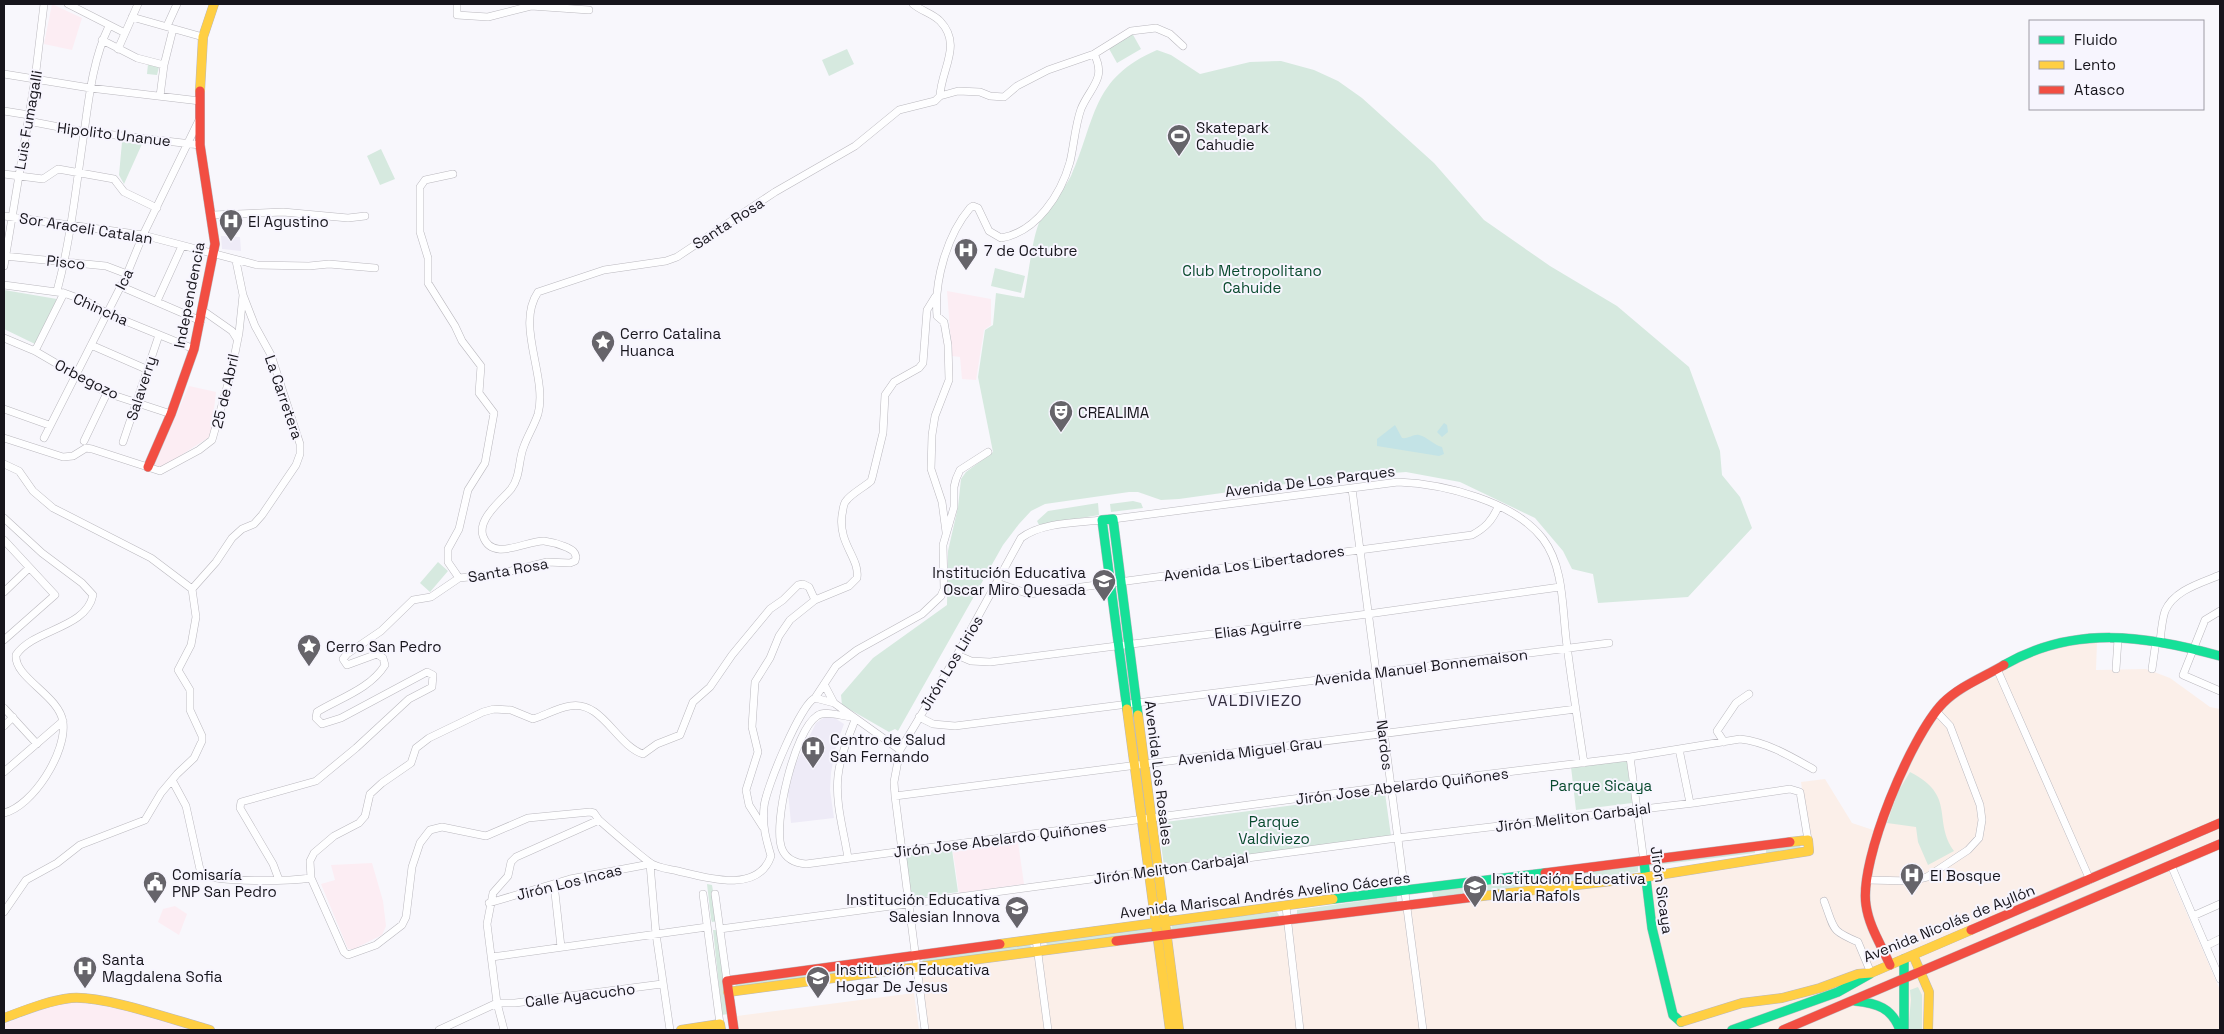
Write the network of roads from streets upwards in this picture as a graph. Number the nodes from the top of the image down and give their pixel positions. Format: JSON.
{"nodes":[{"id":1,"x":44,"y":4,"type":"edge"},
{"id":2,"x":68,"y":4,"type":"edge"},
{"id":3,"x":138,"y":4,"type":"edge"},
{"id":4,"x":177,"y":4,"type":"edge"},
{"id":5,"x":214,"y":4,"type":"edge"},
{"id":6,"x":457,"y":4,"type":"edge"},
{"id":7,"x":913,"y":4,"type":"edge"},
{"id":8,"x":589,"y":10,"type":"dead end"},
{"id":9,"x":132,"y":17,"type":"junction"},
{"id":10,"x":109,"y":26,"type":"junction"},
{"id":11,"x":170,"y":28,"type":"junction"},
{"id":12,"x":125,"y":33,"type":"junction"},
{"id":13,"x":203,"y":37,"type":"junction"},
{"id":14,"x":102,"y":40,"type":"junction"},
{"id":15,"x":1183,"y":46,"type":"dead end"},
{"id":16,"x":118,"y":49,"type":"junction"},
{"id":17,"x":1094,"y":54,"type":"junction"},
{"id":18,"x":164,"y":65,"type":"junction"},
{"id":19,"x":4,"y":74,"type":"edge"},
{"id":20,"x":35,"y":79,"type":"junction"},
{"id":21,"x":90,"y":88,"type":"junction"},
{"id":22,"x":160,"y":96,"type":"junction"},
{"id":23,"x":940,"y":96,"type":"junction"},
{"id":24,"x":200,"y":101,"type":"junction"},
{"id":25,"x":4,"y":111,"type":"edge"},
{"id":26,"x":200,"y":117,"type":"junction"},
{"id":27,"x":28,"y":118,"type":"junction"},
{"id":28,"x":84,"y":131,"type":"junction"},
{"id":29,"x":187,"y":144,"type":"junction"},
{"id":30,"x":200,"y":145,"type":"junction"},
{"id":31,"x":78,"y":173,"type":"junction"},
{"id":32,"x":4,"y":174,"type":"edge"},
{"id":33,"x":453,"y":174,"type":"dead end"},
{"id":34,"x":18,"y":176,"type":"junction"},
{"id":35,"x":157,"y":208,"type":"junction"},
{"id":36,"x":212,"y":215,"type":"junction"},
{"id":37,"x":4,"y":216,"type":"edge"},
{"id":38,"x":365,"y":216,"type":"dead end"},
{"id":39,"x":12,"y":217,"type":"junction"},
{"id":40,"x":71,"y":226,"type":"junction"},
{"id":41,"x":143,"y":235,"type":"junction"},
{"id":42,"x":182,"y":246,"type":"junction"},
{"id":43,"x":213,"y":252,"type":"junction"},
{"id":44,"x":5,"y":256,"type":"edge"},
{"id":45,"x":236,"y":261,"type":"junction"},
{"id":46,"x":65,"y":262,"type":"junction"},
{"id":47,"x":4,"y":266,"type":"edge"},
{"id":48,"x":376,"y":268,"type":"dead end"},
{"id":49,"x":127,"y":274,"type":"junction"},
{"id":50,"x":4,"y":285,"type":"edge"},
{"id":51,"x":120,"y":286,"type":"junction"},
{"id":52,"x":61,"y":292,"type":"junction"},
{"id":53,"x":243,"y":295,"type":"junction"},
{"id":54,"x":935,"y":297,"type":"junction"},
{"id":55,"x":157,"y":301,"type":"junction"},
{"id":56,"x":202,"y":310,"type":"junction"},
{"id":57,"x":106,"y":313,"type":"junction"},
{"id":58,"x":937,"y":316,"type":"junction"},
{"id":59,"x":926,"y":320,"type":"junction"},
{"id":60,"x":201,"y":321,"type":"junction"},
{"id":61,"x":159,"y":335,"type":"junction"},
{"id":62,"x":4,"y":338,"type":"edge"},
{"id":63,"x":236,"y":339,"type":"junction"},
{"id":64,"x":91,"y":345,"type":"junction"},
{"id":65,"x":194,"y":349,"type":"junction"},
{"id":66,"x":35,"y":351,"type":"junction"},
{"id":67,"x":146,"y":369,"type":"junction"},
{"id":68,"x":75,"y":374,"type":"junction"},
{"id":69,"x":107,"y":393,"type":"junction"},
{"id":70,"x":136,"y":402,"type":"junction"},
{"id":71,"x":4,"y":409,"type":"edge"},
{"id":72,"x":172,"y":414,"type":"junction"},
{"id":73,"x":49,"y":425,"type":"junction"},
{"id":74,"x":4,"y":438,"type":"edge"},
{"id":75,"x":44,"y":438,"type":"dead end"},
{"id":76,"x":84,"y":441,"type":"dead end"},
{"id":77,"x":123,"y":442,"type":"dead end"},
{"id":78,"x":988,"y":452,"type":"dead end"},
{"id":79,"x":4,"y":464,"type":"edge"},
{"id":80,"x":148,"y":467,"type":"junction"},
{"id":81,"x":1352,"y":489,"type":"junction"},
{"id":82,"x":1498,"y":507,"type":"junction"},
{"id":83,"x":4,"y":518,"type":"edge"},
{"id":84,"x":1112,"y":519,"type":"junction"},
{"id":85,"x":1102,"y":520,"type":"junction"},
{"id":86,"x":946,"y":534,"type":"junction"},
{"id":87,"x":1021,"y":538,"type":"joint"},
{"id":88,"x":4,"y":540,"type":"edge"},
{"id":89,"x":1359,"y":549,"type":"junction"},
{"id":90,"x":29,"y":568,"type":"junction"},
{"id":91,"x":2220,"y":575,"type":"edge"},
{"id":92,"x":460,"y":578,"type":"junction"},
{"id":93,"x":1115,"y":582,"type":"junction"},
{"id":94,"x":997,"y":583,"type":"junction"},
{"id":95,"x":1560,"y":587,"type":"junction"},
{"id":96,"x":192,"y":590,"type":"junction"},
{"id":97,"x":4,"y":592,"type":"edge"},
{"id":98,"x":815,"y":600,"type":"junction"},
{"id":99,"x":2220,"y":611,"type":"edge"},
{"id":100,"x":1368,"y":614,"type":"junction"},
{"id":101,"x":2118,"y":639,"type":"junction"},
{"id":102,"x":4,"y":640,"type":"edge"},
{"id":103,"x":2158,"y":642,"type":"junction"},
{"id":104,"x":1609,"y":643,"type":"dead end"},
{"id":105,"x":1124,"y":644,"type":"junction"},
{"id":106,"x":2194,"y":648,"type":"junction"},
{"id":107,"x":1568,"y":650,"type":"junction"},
{"id":108,"x":957,"y":655,"type":"junction"},
{"id":109,"x":2220,"y":656,"type":"edge"},
{"id":110,"x":1997,"y":669,"type":"junction"},
{"id":111,"x":2152,"y":669,"type":"dead end"},
{"id":112,"x":2116,"y":670,"type":"dead end"},
{"id":113,"x":1375,"y":672,"type":"junction"},
{"id":114,"x":824,"y":684,"type":"junction"},
{"id":115,"x":2220,"y":691,"type":"edge"},
{"id":116,"x":1749,"y":694,"type":"dead end"},
{"id":117,"x":815,"y":698,"type":"junction"},
{"id":118,"x":834,"y":703,"type":"junction"},
{"id":119,"x":1132,"y":705,"type":"junction"},
{"id":120,"x":4,"y":708,"type":"edge"},
{"id":121,"x":1576,"y":709,"type":"junction"},
{"id":122,"x":1936,"y":711,"type":"junction"},
{"id":123,"x":13,"y":717,"type":"junction"},
{"id":124,"x":919,"y":717,"type":"junction"},
{"id":125,"x":853,"y":718,"type":"junction"},
{"id":126,"x":63,"y":721,"type":"junction"},
{"id":127,"x":4,"y":726,"type":"edge"},
{"id":128,"x":1384,"y":734,"type":"junction"},
{"id":129,"x":1724,"y":742,"type":"junction"},
{"id":130,"x":37,"y":744,"type":"junction"},
{"id":131,"x":1679,"y":749,"type":"junction"},
{"id":132,"x":900,"y":750,"type":"junction"},
{"id":133,"x":1630,"y":757,"type":"junction"},
{"id":134,"x":1584,"y":763,"type":"junction"},
{"id":135,"x":1139,"y":765,"type":"junction"},
{"id":136,"x":1813,"y":770,"type":"dead end"},
{"id":137,"x":4,"y":772,"type":"edge"},
{"id":138,"x":172,"y":780,"type":"junction"},
{"id":139,"x":1391,"y":786,"type":"junction"},
{"id":140,"x":895,"y":796,"type":"junction"},
{"id":141,"x":1690,"y":803,"type":"junction"},
{"id":142,"x":1638,"y":809,"type":"junction"},
{"id":143,"x":4,"y":813,"type":"edge"},
{"id":144,"x":598,"y":820,"type":"junction"},
{"id":145,"x":1147,"y":820,"type":"junction"},
{"id":146,"x":2220,"y":823,"type":"edge"},
{"id":147,"x":763,"y":828,"type":"junction"},
{"id":148,"x":1397,"y":838,"type":"junction"},
{"id":149,"x":1808,"y":840,"type":"junction"},
{"id":150,"x":2220,"y":844,"type":"edge"},
{"id":151,"x":1760,"y":847,"type":"junction"},
{"id":152,"x":900,"y":851,"type":"junction"},
{"id":153,"x":848,"y":858,"type":"junction"},
{"id":154,"x":1762,"y":860,"type":"junction"},
{"id":155,"x":1644,"y":862,"type":"junction"},
{"id":156,"x":650,"y":864,"type":"junction"},
{"id":157,"x":2170,"y":865,"type":"junction"},
{"id":158,"x":1153,"y":871,"type":"junction"},
{"id":159,"x":1646,"y":877,"type":"junction"},
{"id":160,"x":311,"y":878,"type":"junction"},
{"id":161,"x":279,"y":880,"type":"junction"},
{"id":162,"x":1867,"y":880,"type":"junction"},
{"id":163,"x":2090,"y":880,"type":"junction"},
{"id":164,"x":554,"y":884,"type":"junction"},
{"id":165,"x":1404,"y":891,"type":"junction"},
{"id":166,"x":703,"y":894,"type":"dead end"},
{"id":167,"x":715,"y":894,"type":"dead end"},
{"id":168,"x":1824,"y":901,"type":"dead end"},
{"id":169,"x":489,"y":903,"type":"junction"},
{"id":170,"x":908,"y":903,"type":"junction"},
{"id":171,"x":2220,"y":904,"type":"edge"},
{"id":172,"x":1405,"y":905,"type":"junction"},
{"id":173,"x":1286,"y":907,"type":"junction"},
{"id":174,"x":4,"y":912,"type":"edge"},
{"id":175,"x":2193,"y":916,"type":"junction"},
{"id":176,"x":1287,"y":921,"type":"junction"},
{"id":177,"x":1160,"y":922,"type":"junction"},
{"id":178,"x":707,"y":927,"type":"junction"},
{"id":179,"x":720,"y":929,"type":"junction"},
{"id":180,"x":656,"y":934,"type":"junction"},
{"id":181,"x":1162,"y":935,"type":"junction"},
{"id":182,"x":1036,"y":939,"type":"junction"},
{"id":183,"x":2220,"y":939,"type":"edge"},
{"id":184,"x":2206,"y":946,"type":"junction"},
{"id":185,"x":561,"y":947,"type":"junction"},
{"id":186,"x":1037,"y":952,"type":"junction"},
{"id":187,"x":914,"y":955,"type":"junction"},
{"id":188,"x":492,"y":957,"type":"junction"},
{"id":189,"x":1908,"y":957,"type":"junction"},
{"id":190,"x":1890,"y":965,"type":"junction"},
{"id":191,"x":916,"y":969,"type":"junction"},
{"id":192,"x":1922,"y":972,"type":"junction"},
{"id":193,"x":1871,"y":973,"type":"junction"},
{"id":194,"x":1904,"y":979,"type":"junction"},
{"id":195,"x":2220,"y":979,"type":"edge"},
{"id":196,"x":727,"y":981,"type":"junction"},
{"id":197,"x":662,"y":984,"type":"junction"},
{"id":198,"x":728,"y":992,"type":"junction"},
{"id":199,"x":1852,"y":1001,"type":"junction"},
{"id":200,"x":497,"y":1003,"type":"junction"},
{"id":201,"x":4,"y":1018,"type":"edge"},
{"id":202,"x":1681,"y":1022,"type":"joint"},
{"id":203,"x":720,"y":1027,"type":"edge"},
{"id":204,"x":210,"y":1030,"type":"edge"},
{"id":205,"x":439,"y":1030,"type":"edge"},
{"id":206,"x":504,"y":1030,"type":"edge"},
{"id":207,"x":670,"y":1030,"type":"edge"},
{"id":208,"x":681,"y":1030,"type":"edge"},
{"id":209,"x":734,"y":1030,"type":"edge"},
{"id":210,"x":925,"y":1030,"type":"edge"},
{"id":211,"x":1048,"y":1030,"type":"edge"},
{"id":212,"x":1170,"y":1030,"type":"edge"},
{"id":213,"x":1179,"y":1030,"type":"edge"},
{"id":214,"x":1300,"y":1030,"type":"edge"},
{"id":215,"x":1423,"y":1030,"type":"edge"},
{"id":216,"x":1732,"y":1030,"type":"edge"},
{"id":217,"x":1783,"y":1030,"type":"edge"},
{"id":218,"x":1900,"y":1030,"type":"edge"},
{"id":219,"x":1904,"y":1030,"type":"edge"},
{"id":220,"x":1928,"y":1030,"type":"edge"}],
"edges":[{"from":1,"to":20,"type":"street","name":"Luis Fumagalli"},
{"from":2,"to":10,"type":"street"},
{"from":3,"to":9,"type":"street"},
{"from":4,"to":11,"type":"street"},
{"from":5,"to":13,"type":"street","name":"Independencia"},
{"from":6,"to":8,"type":"street"},
{"from":7,"to":23,"type":"street"},
{"from":9,"to":11,"type":"street"},
{"from":9,"to":12,"type":"street"},
{"from":10,"to":12,"type":"street"},
{"from":10,"to":14,"type":"street"},
{"from":11,"to":13,"type":"street"},
{"from":11,"to":18,"type":"street"},
{"from":12,"to":16,"type":"street"},
{"from":13,"to":24,"type":"street","name":"Independencia"},
{"from":14,"to":16,"type":"street"},
{"from":14,"to":21,"type":"street"},
{"from":15,"to":17,"type":"street","name":"Santa Rosa"},
{"from":16,"to":18,"type":"street"},
{"from":17,"to":23,"type":"street","name":"Santa Rosa"},
{"from":17,"to":54,"type":"street"},
{"from":18,"to":22,"type":"street"},
{"from":19,"to":20,"type":"street"},
{"from":20,"to":21,"type":"street"},
{"from":20,"to":27,"type":"street","name":"Luis Fumagalli"},
{"from":21,"to":22,"type":"street"},
{"from":21,"to":28,"type":"street"},
{"from":22,"to":24,"type":"street"},
{"from":23,"to":92,"type":"street","name":"Santa Rosa"},
{"from":24,"to":26,"type":"street","name":"Independencia"},
{"from":25,"to":27,"type":"street","name":"Hipolito Unanue"},
{"from":26,"to":29,"type":"street","name":"Ica"},
{"from":26,"to":30,"type":"street","name":"Independencia"},
{"from":27,"to":28,"type":"street","name":"Hipolito Unanue"},
{"from":27,"to":34,"type":"street","name":"Luis Fumagalli"},
{"from":28,"to":29,"type":"street","name":"Hipolito Unanue"},
{"from":28,"to":31,"type":"street"},
{"from":29,"to":30,"type":"street","name":"Hipolito Unanue"},
{"from":29,"to":35,"type":"street","name":"Ica"},
{"from":30,"to":36,"type":"street","name":"Independencia"},
{"from":31,"to":34,"type":"street"},
{"from":31,"to":35,"type":"street"},
{"from":31,"to":40,"type":"street"},
{"from":32,"to":34,"type":"street"},
{"from":33,"to":92,"type":"street"},
{"from":34,"to":39,"type":"street","name":"Luis Fumagalli"},
{"from":35,"to":41,"type":"street","name":"Ica"},
{"from":36,"to":38,"type":"street"},
{"from":36,"to":43,"type":"street","name":"Independencia"},
{"from":37,"to":39,"type":"street","name":"Sor Araceli Catalan"},
{"from":39,"to":40,"type":"street","name":"Sor Araceli Catalan"},
{"from":39,"to":44,"type":"street","name":"Luis Fumagalli"},
{"from":40,"to":41,"type":"street","name":"Sor Araceli Catalan"},
{"from":40,"to":46,"type":"street"},
{"from":41,"to":42,"type":"street","name":"Sor Araceli Catalan"},
{"from":41,"to":49,"type":"street","name":"Ica"},
{"from":42,"to":43,"type":"street","name":"Sor Araceli Catalan"},
{"from":42,"to":55,"type":"street"},
{"from":43,"to":45,"type":"street","name":"Sor Araceli Catalan"},
{"from":43,"to":56,"type":"street","name":"Independencia"},
{"from":44,"to":46,"type":"street","name":"Pisco"},
{"from":44,"to":47,"type":"street","name":"Luis Fumagalli"},
{"from":45,"to":48,"type":"street","name":"Sor Araceli Catalan"},
{"from":45,"to":53,"type":"street","name":"La Carretera"},
{"from":46,"to":49,"type":"street","name":"Pisco"},
{"from":46,"to":52,"type":"street"},
{"from":49,"to":51,"type":"street","name":"Ica"},
{"from":50,"to":52,"type":"street","name":"Chincha"},
{"from":51,"to":55,"type":"street"},
{"from":51,"to":57,"type":"street","name":"Ica"},
{"from":52,"to":57,"type":"street","name":"Chincha"},
{"from":52,"to":66,"type":"street"},
{"from":53,"to":63,"type":"street","name":"25 de Abril"},
{"from":53,"to":96,"type":"street","name":"La Carretera"},
{"from":54,"to":58,"type":"street"},
{"from":54,"to":59,"type":"street"},
{"from":55,"to":60,"type":"street"},
{"from":56,"to":60,"type":"street","name":"Independencia"},
{"from":56,"to":63,"type":"street"},
{"from":57,"to":61,"type":"street","name":"Chincha"},
{"from":57,"to":64,"type":"street","name":"Ica"},
{"from":58,"to":59,"type":"street"},
{"from":58,"to":86,"type":"street"},
{"from":59,"to":98,"type":"street"},
{"from":60,"to":65,"type":"street","name":"Independencia"},
{"from":61,"to":65,"type":"street","name":"Chincha"},
{"from":61,"to":67,"type":"street","name":"Salaverry"},
{"from":62,"to":66,"type":"street","name":"Orbegozo"},
{"from":63,"to":80,"type":"street","name":"25 de Abril"},
{"from":64,"to":67,"type":"street"},
{"from":64,"to":68,"type":"street","name":"Ica"},
{"from":65,"to":72,"type":"street","name":"Independencia"},
{"from":66,"to":68,"type":"street","name":"Orbegozo"},
{"from":67,"to":70,"type":"street","name":"Salaverry"},
{"from":68,"to":69,"type":"street","name":"Orbegozo"},
{"from":68,"to":73,"type":"street","name":"Ica"},
{"from":69,"to":70,"type":"street","name":"Orbegozo"},
{"from":69,"to":76,"type":"street"},
{"from":70,"to":72,"type":"street","name":"Orbegozo"},
{"from":70,"to":77,"type":"street","name":"Salaverry"},
{"from":71,"to":73,"type":"street"},
{"from":72,"to":80,"type":"street","name":"Independencia"},
{"from":73,"to":75,"type":"street","name":"Ica"},
{"from":74,"to":80,"type":"street"},
{"from":78,"to":86,"type":"street"},
{"from":79,"to":96,"type":"street"},
{"from":81,"to":82,"type":"street","name":"Avenida De Los Parques"},
{"from":81,"to":84,"type":"street","name":"Avenida De Los Parques"},
{"from":81,"to":89,"type":"street","name":"Nardos"},
{"from":82,"to":89,"type":"street","name":"Avenida Los Libertadores"},
{"from":82,"to":95,"type":"street","name":"Avenida De Los Parques"},
{"from":83,"to":126,"type":"street"},
{"from":84,"to":85,"type":"street","name":"Avenida De Los Parques"},
{"from":84,"to":93,"type":"street","name":"Avenida Los Rosales"},
{"from":85,"to":87,"type":"street","name":"Avenida De Los Parques"},
{"from":85,"to":93,"type":"street","name":"Avenida Los Rosales"},
{"from":86,"to":114,"type":"street"},
{"from":87,"to":94,"type":"street","name":"Jirón Los Lirios"},
{"from":88,"to":90,"type":"street"},
{"from":89,"to":93,"type":"street","name":"Avenida Los Libertadores"},
{"from":89,"to":100,"type":"street","name":"Nardos"},
{"from":90,"to":97,"type":"street"},
{"from":90,"to":102,"type":"street"},
{"from":91,"to":103,"type":"street"},
{"from":92,"to":161,"type":"street","name":"Santa Rosa"},
{"from":93,"to":94,"type":"street","name":"Avenida Los Libertadores"},
{"from":93,"to":105,"type":"street","name":"Avenida Los Rosales"},
{"from":94,"to":108,"type":"street","name":"Jirón Los Lirios"},
{"from":95,"to":100,"type":"street","name":"Elias Aguirre"},
{"from":95,"to":107,"type":"street","name":"Avenida De Los Parques"},
{"from":96,"to":138,"type":"street"},
{"from":98,"to":147,"type":"street"},
{"from":98,"to":160,"type":"street"},
{"from":99,"to":106,"type":"street"},
{"from":100,"to":105,"type":"street","name":"Elias Aguirre"},
{"from":100,"to":113,"type":"street","name":"Nardos"},
{"from":101,"to":103,"type":"street"},
{"from":101,"to":110,"type":"street"},
{"from":101,"to":112,"type":"street"},
{"from":103,"to":106,"type":"street"},
{"from":103,"to":111,"type":"street"},
{"from":104,"to":107,"type":"street","name":"Avenida Manuel Bonnemaison"},
{"from":105,"to":108,"type":"street","name":"Elias Aguirre"},
{"from":105,"to":119,"type":"street","name":"Avenida Los Rosales"},
{"from":106,"to":109,"type":"street"},
{"from":106,"to":115,"type":"street"},
{"from":107,"to":113,"type":"street","name":"Avenida Manuel Bonnemaison"},
{"from":107,"to":121,"type":"street","name":"Avenida De Los Parques"},
{"from":108,"to":124,"type":"street","name":"Jirón Los Lirios"},
{"from":110,"to":122,"type":"street"},
{"from":110,"to":163,"type":"street"},
{"from":113,"to":119,"type":"street","name":"Avenida Manuel Bonnemaison"},
{"from":113,"to":128,"type":"street","name":"Nardos"},
{"from":114,"to":117,"type":"street"},
{"from":114,"to":118,"type":"street"},
{"from":116,"to":129,"type":"street"},
{"from":117,"to":118,"type":"street"},
{"from":117,"to":147,"type":"street"},
{"from":118,"to":125,"type":"street"},
{"from":119,"to":124,"type":"street","name":"Avenida Manuel Bonnemaison"},
{"from":119,"to":135,"type":"street","name":"Avenida Los Rosales"},
{"from":120,"to":123,"type":"street"},
{"from":121,"to":128,"type":"street","name":"Avenida Miguel Grau"},
{"from":121,"to":134,"type":"street","name":"Avenida De Los Parques"},
{"from":122,"to":162,"type":"street"},
{"from":122,"to":162,"type":"street"},
{"from":123,"to":127,"type":"street"},
{"from":123,"to":130,"type":"street"},
{"from":124,"to":132,"type":"street","name":"Jirón Los Lirios"},
{"from":125,"to":132,"type":"street"},
{"from":125,"to":153,"type":"street"},
{"from":125,"to":153,"type":"street","name":"Jirón Jose Abelardo Quiñones"},
{"from":126,"to":130,"type":"street"},
{"from":126,"to":143,"type":"street"},
{"from":128,"to":135,"type":"street","name":"Avenida Miguel Grau"},
{"from":128,"to":139,"type":"street","name":"Nardos"},
{"from":129,"to":131,"type":"street","name":"Jirón Jose Abelardo Quiñones"},
{"from":129,"to":136,"type":"street","name":"Jirón Jose Abelardo Quiñones"},
{"from":130,"to":137,"type":"street"},
{"from":131,"to":133,"type":"street","name":"Jirón Jose Abelardo Quiñones"},
{"from":131,"to":141,"type":"street"},
{"from":132,"to":140,"type":"street","name":"Jirón Los Lirios"},
{"from":133,"to":134,"type":"street","name":"Jirón Jose Abelardo Quiñones"},
{"from":133,"to":142,"type":"street","name":"Jirón Sicaya"},
{"from":134,"to":139,"type":"street","name":"Jirón Jose Abelardo Quiñones"},
{"from":135,"to":140,"type":"street","name":"Avenida Miguel Grau"},
{"from":135,"to":145,"type":"street","name":"Avenida Los Rosales"},
{"from":138,"to":161,"type":"street"},
{"from":138,"to":174,"type":"street"},
{"from":139,"to":145,"type":"street","name":"Jirón Jose Abelardo Quiñones"},
{"from":139,"to":148,"type":"street","name":"Nardos"},
{"from":140,"to":152,"type":"street","name":"Jirón Los Lirios"},
{"from":141,"to":142,"type":"street","name":"Jirón Meliton Carbajal"},
{"from":141,"to":149,"type":"street","name":"Jirón Meliton Carbajal"},
{"from":142,"to":148,"type":"street","name":"Jirón Meliton Carbajal"},
{"from":142,"to":155,"type":"street","name":"Jirón Sicaya"},
{"from":144,"to":156,"type":"street"},
{"from":144,"to":160,"type":"street"},
{"from":144,"to":169,"type":"street"},
{"from":145,"to":152,"type":"street","name":"Jirón Jose Abelardo Quiñones"},
{"from":145,"to":158,"type":"street","name":"Avenida Los Rosales"},
{"from":146,"to":163,"type":"street","name":"Avenida Nicolás de Ayllón"},
{"from":147,"to":156,"type":"street"},
{"from":148,"to":158,"type":"street","name":"Jirón Meliton Carbajal"},
{"from":148,"to":165,"type":"street","name":"Nardos"},
{"from":149,"to":151,"type":"street","name":"Avenida Mariscal Andrés Avelino Cáceres"},
{"from":149,"to":154,"type":"street","name":"Avenida Mariscal Andrés Avelino Cáceres"},
{"from":150,"to":157,"type":"street"},
{"from":151,"to":154,"type":"street"},
{"from":151,"to":155,"type":"street","name":"Avenida Mariscal Andrés Avelino Cáceres"},
{"from":152,"to":153,"type":"street","name":"Jirón Jose Abelardo Quiñones"},
{"from":152,"to":170,"type":"street","name":"Jirón Los Lirios"},
{"from":154,"to":159,"type":"street","name":"Avenida Mariscal Andrés Avelino Cáceres"},
{"from":155,"to":159,"type":"street","name":"Jirón Sicaya"},
{"from":155,"to":165,"type":"street","name":"Avenida Mariscal Andrés Avelino Cáceres"},
{"from":156,"to":164,"type":"street","name":"Jirón Los Incas"},
{"from":156,"to":180,"type":"street"},
{"from":157,"to":175,"type":"street"},
{"from":157,"to":192,"type":"street"},
{"from":158,"to":170,"type":"street","name":"Jirón Meliton Carbajal"},
{"from":158,"to":177,"type":"street","name":"Avenida Los Rosales"},
{"from":159,"to":172,"type":"street","name":"Avenida Mariscal Andrés Avelino Cáceres"},
{"from":159,"to":202,"type":"street","name":"Jirón Sicaya"},
{"from":160,"to":161,"type":"street"},
{"from":162,"to":190,"type":"street"},
{"from":163,"to":189,"type":"street","name":"Avenida Nicolás de Ayllón"},
{"from":164,"to":169,"type":"street","name":"Jirón Los Incas"},
{"from":164,"to":185,"type":"street"},
{"from":165,"to":172,"type":"street","name":"Nardos"},
{"from":165,"to":173,"type":"street","name":"Avenida Mariscal Andrés Avelino Cáceres"},
{"from":166,"to":178,"type":"street"},
{"from":167,"to":179,"type":"street"},
{"from":168,"to":193,"type":"street"},
{"from":169,"to":188,"type":"street"},
{"from":170,"to":179,"type":"street","name":"Jirón Meliton Carbajal"},
{"from":170,"to":187,"type":"street","name":"Jirón Los Lirios"},
{"from":171,"to":175,"type":"street"},
{"from":172,"to":176,"type":"street","name":"Avenida Mariscal Andrés Avelino Cáceres"},
{"from":172,"to":215,"type":"street","name":"Nardos"},
{"from":173,"to":176,"type":"street"},
{"from":173,"to":177,"type":"street","name":"Avenida Mariscal Andrés Avelino Cáceres"},
{"from":175,"to":184,"type":"street"},
{"from":176,"to":181,"type":"street","name":"Avenida Mariscal Andrés Avelino Cáceres"},
{"from":176,"to":214,"type":"street"},
{"from":177,"to":181,"type":"street","name":"Avenida Los Rosales"},
{"from":177,"to":182,"type":"street","name":"Avenida Mariscal Andrés Avelino Cáceres"},
{"from":178,"to":180,"type":"street"},
{"from":178,"to":203,"type":"street"},
{"from":179,"to":196,"type":"street"},
{"from":180,"to":185,"type":"street"},
{"from":180,"to":197,"type":"street"},
{"from":181,"to":186,"type":"street","name":"Avenida Mariscal Andrés Avelino Cáceres"},
{"from":181,"to":212,"type":"street","name":"Avenida Los Rosales"},
{"from":181,"to":213,"type":"street","name":"Avenida Los Rosales"},
{"from":182,"to":186,"type":"street"},
{"from":182,"to":187,"type":"street","name":"Avenida Mariscal Andrés Avelino Cáceres"},
{"from":183,"to":184,"type":"street"},
{"from":184,"to":195,"type":"street"},
{"from":185,"to":188,"type":"street"},
{"from":186,"to":191,"type":"street","name":"Avenida Mariscal Andrés Avelino Cáceres"},
{"from":186,"to":211,"type":"street"},
{"from":187,"to":191,"type":"street","name":"Jirón Los Lirios"},
{"from":187,"to":196,"type":"street","name":"Avenida Mariscal Andrés Avelino Cáceres"},
{"from":188,"to":200,"type":"street"},
{"from":189,"to":190,"type":"street","name":"Avenida Nicolás de Ayllón"},
{"from":189,"to":192,"type":"street"},
{"from":189,"to":194,"type":"street"},
{"from":190,"to":193,"type":"street","name":"Avenida Nicolás de Ayllón"},
{"from":191,"to":198,"type":"street","name":"Avenida Mariscal Andrés Avelino Cáceres"},
{"from":191,"to":210,"type":"street","name":"Jirón Los Lirios"},
{"from":192,"to":194,"type":"street"},
{"from":192,"to":220,"type":"street"},
{"from":193,"to":202,"type":"street","name":"Avenida Nicolás de Ayllón"},
{"from":193,"to":216,"type":"street"},
{"from":194,"to":199,"type":"street"},
{"from":194,"to":219,"type":"street"},
{"from":196,"to":198,"type":"street"},
{"from":197,"to":200,"type":"street","name":"Calle Ayacucho"},
{"from":197,"to":207,"type":"street"},
{"from":198,"to":209,"type":"street"},
{"from":199,"to":217,"type":"street"},
{"from":199,"to":218,"type":"street"},
{"from":200,"to":205,"type":"street"},
{"from":200,"to":206,"type":"street"},
{"from":201,"to":204,"type":"street"},
{"from":203,"to":208,"type":"street"}]}
